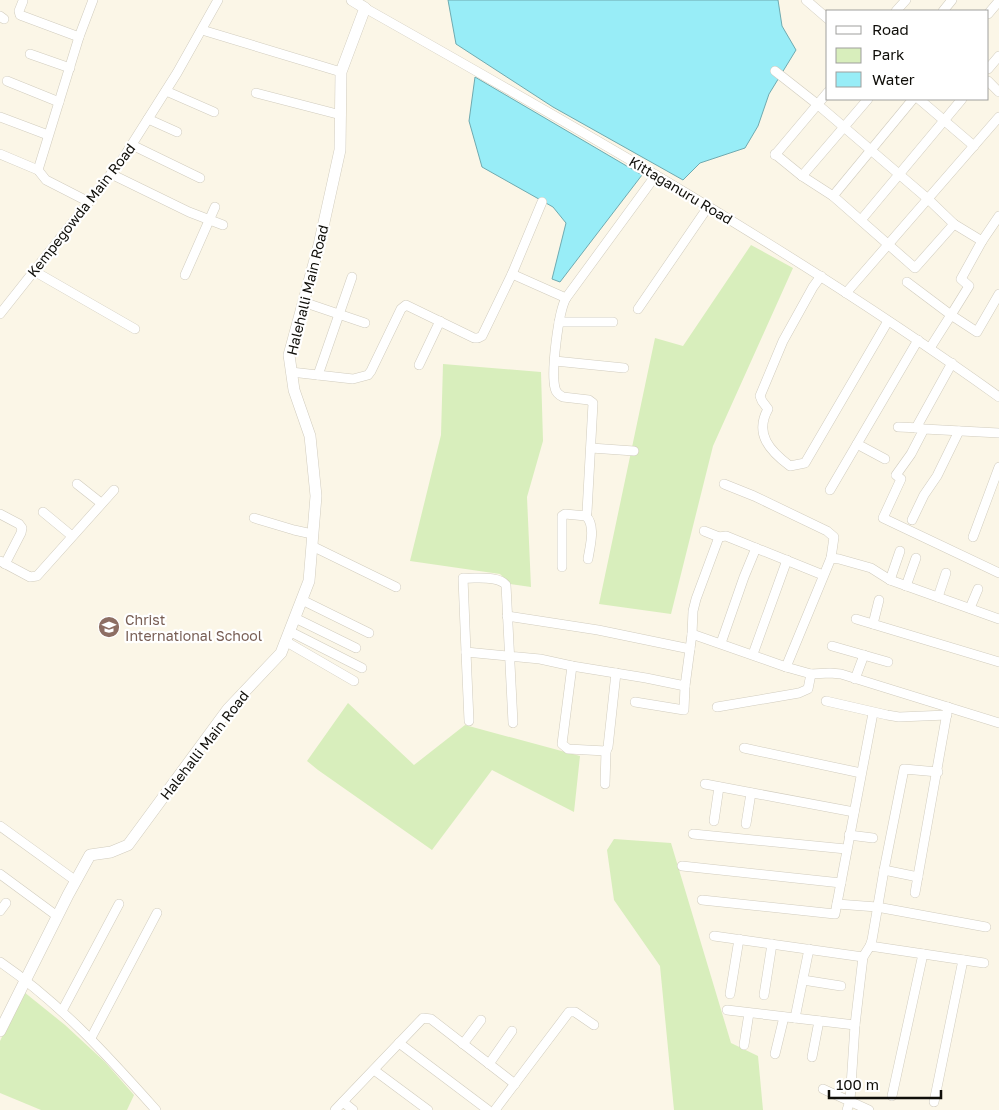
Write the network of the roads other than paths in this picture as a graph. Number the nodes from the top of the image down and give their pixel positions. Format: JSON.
{"nodes":[{"id":1,"x":93,"y":0,"type":"edge"},
{"id":2,"x":218,"y":0,"type":"edge"},
{"id":3,"x":352,"y":0,"type":"edge"},
{"id":4,"x":806,"y":0,"type":"edge"},
{"id":5,"x":952,"y":0,"type":"edge"},
{"id":6,"x":23,"y":1,"type":"edge"},
{"id":7,"x":999,"y":1,"type":"edge"},
{"id":8,"x":365,"y":8,"type":"junction"},
{"id":9,"x":944,"y":10,"type":"edge"},
{"id":10,"x":989,"y":13,"type":"edge"},
{"id":11,"x":826,"y":17,"type":"edge"},
{"id":12,"x":202,"y":30,"type":"junction"},
{"id":13,"x":79,"y":38,"type":"junction"},
{"id":14,"x":30,"y":54,"type":"dead end"},
{"id":15,"x":999,"y":56,"type":"edge"},
{"id":16,"x":70,"y":68,"type":"junction"},
{"id":17,"x":989,"y":68,"type":"edge"},
{"id":18,"x":774,"y":71,"type":"dead end"},
{"id":19,"x":341,"y":72,"type":"junction"},
{"id":20,"x":7,"y":80,"type":"dead end"},
{"id":21,"x":989,"y":82,"type":"edge"},
{"id":22,"x":166,"y":91,"type":"junction"},
{"id":23,"x":999,"y":92,"type":"edge"},
{"id":24,"x":256,"y":93,"type":"dead end"},
{"id":25,"x":826,"y":94,"type":"edge"},
{"id":26,"x":867,"y":100,"type":"edge"},
{"id":27,"x":912,"y":100,"type":"edge"},
{"id":28,"x":920,"y":100,"type":"edge"},
{"id":29,"x":961,"y":100,"type":"edge"},
{"id":30,"x":60,"y":102,"type":"junction"},
{"id":31,"x":817,"y":104,"type":"junction"},
{"id":32,"x":214,"y":112,"type":"dead end"},
{"id":33,"x":341,"y":116,"type":"junction"},
{"id":34,"x":0,"y":117,"type":"edge"},
{"id":35,"x":148,"y":119,"type":"junction"},
{"id":36,"x":999,"y":119,"type":"edge"},
{"id":37,"x":944,"y":120,"type":"junction"},
{"id":38,"x":844,"y":127,"type":"junction"},
{"id":39,"x":178,"y":132,"type":"dead end"},
{"id":40,"x":48,"y":135,"type":"junction"},
{"id":41,"x":132,"y":145,"type":"junction"},
{"id":42,"x":974,"y":146,"type":"junction"},
{"id":43,"x":871,"y":150,"type":"junction"},
{"id":44,"x":0,"y":154,"type":"edge"},
{"id":45,"x":38,"y":170,"type":"junction"},
{"id":46,"x":111,"y":174,"type":"junction"},
{"id":47,"x":656,"y":174,"type":"junction"},
{"id":48,"x":899,"y":174,"type":"junction"},
{"id":49,"x":802,"y":176,"type":"junction"},
{"id":50,"x":200,"y":178,"type":"dead end"},
{"id":51,"x":832,"y":196,"type":"junction"},
{"id":52,"x":928,"y":199,"type":"junction"},
{"id":53,"x":89,"y":202,"type":"junction"},
{"id":54,"x":542,"y":202,"type":"dead end"},
{"id":55,"x":215,"y":207,"type":"dead end"},
{"id":56,"x":708,"y":207,"type":"junction"},
{"id":57,"x":999,"y":216,"type":"edge"},
{"id":58,"x":209,"y":220,"type":"junction"},
{"id":59,"x":861,"y":220,"type":"junction"},
{"id":60,"x":954,"y":224,"type":"junction"},
{"id":61,"x":222,"y":225,"type":"dead end"},
{"id":62,"x":982,"y":241,"type":"junction"},
{"id":63,"x":889,"y":244,"type":"junction"},
{"id":64,"x":34,"y":271,"type":"junction"},
{"id":65,"x":512,"y":274,"type":"junction"},
{"id":66,"x":185,"y":275,"type":"dead end"},
{"id":67,"x":821,"y":276,"type":"junction"},
{"id":68,"x":352,"y":278,"type":"dead end"},
{"id":69,"x":907,"y":282,"type":"dead end"},
{"id":70,"x":846,"y":293,"type":"junction"},
{"id":71,"x":999,"y":294,"type":"edge"},
{"id":72,"x":566,"y":298,"type":"junction"},
{"id":73,"x":303,"y":302,"type":"junction"},
{"id":74,"x":638,"y":309,"type":"dead end"},
{"id":75,"x":0,"y":314,"type":"edge"},
{"id":76,"x":340,"y":314,"type":"junction"},
{"id":77,"x":952,"y":315,"type":"junction"},
{"id":78,"x":888,"y":320,"type":"junction"},
{"id":79,"x":440,"y":321,"type":"junction"},
{"id":80,"x":559,"y":322,"type":"junction"},
{"id":81,"x":613,"y":322,"type":"dead end"},
{"id":82,"x":365,"y":323,"type":"dead end"},
{"id":83,"x":135,"y":329,"type":"dead end"},
{"id":84,"x":918,"y":340,"type":"junction"},
{"id":85,"x":930,"y":348,"type":"junction"},
{"id":86,"x":555,"y":361,"type":"junction"},
{"id":87,"x":952,"y":363,"type":"junction"},
{"id":88,"x":419,"y":365,"type":"dead end"},
{"id":89,"x":624,"y":368,"type":"dead end"},
{"id":90,"x":292,"y":372,"type":"junction"},
{"id":91,"x":318,"y":375,"type":"junction"},
{"id":92,"x":999,"y":397,"type":"edge"},
{"id":93,"x":898,"y":427,"type":"dead end"},
{"id":94,"x":920,"y":428,"type":"junction"},
{"id":95,"x":959,"y":431,"type":"junction"},
{"id":96,"x":999,"y":433,"type":"edge"},
{"id":97,"x":857,"y":444,"type":"junction"},
{"id":98,"x":591,"y":448,"type":"junction"},
{"id":99,"x":634,"y":451,"type":"dead end"},
{"id":100,"x":885,"y":459,"type":"dead end"},
{"id":101,"x":999,"y":467,"type":"edge"},
{"id":102,"x":77,"y":484,"type":"dead end"},
{"id":103,"x":724,"y":484,"type":"dead end"},
{"id":104,"x":114,"y":490,"type":"dead end"},
{"id":105,"x":830,"y":490,"type":"dead end"},
{"id":106,"x":102,"y":503,"type":"junction"},
{"id":107,"x":43,"y":512,"type":"dead end"},
{"id":108,"x":0,"y":514,"type":"edge"},
{"id":109,"x":586,"y":516,"type":"junction"},
{"id":110,"x":254,"y":518,"type":"dead end"},
{"id":111,"x":912,"y":520,"type":"dead end"},
{"id":112,"x":704,"y":531,"type":"dead end"},
{"id":113,"x":312,"y":534,"type":"junction"},
{"id":114,"x":72,"y":536,"type":"junction"},
{"id":115,"x":719,"y":537,"type":"junction"},
{"id":116,"x":973,"y":537,"type":"dead end"},
{"id":117,"x":312,"y":546,"type":"junction"},
{"id":118,"x":756,"y":548,"type":"junction"},
{"id":119,"x":900,"y":551,"type":"dead end"},
{"id":120,"x":831,"y":558,"type":"junction"},
{"id":121,"x":916,"y":558,"type":"dead end"},
{"id":122,"x":588,"y":559,"type":"dead end"},
{"id":123,"x":787,"y":560,"type":"junction"},
{"id":124,"x":2,"y":562,"type":"edge"},
{"id":125,"x":562,"y":567,"type":"dead end"},
{"id":126,"x":946,"y":573,"type":"dead end"},
{"id":127,"x":999,"y":573,"type":"edge"},
{"id":128,"x":823,"y":575,"type":"junction"},
{"id":129,"x":890,"y":580,"type":"junction"},
{"id":130,"x":906,"y":586,"type":"junction"},
{"id":131,"x":396,"y":587,"type":"dead end"},
{"id":132,"x":978,"y":589,"type":"dead end"},
{"id":133,"x":938,"y":597,"type":"junction"},
{"id":134,"x":302,"y":600,"type":"junction"},
{"id":135,"x":879,"y":600,"type":"dead end"},
{"id":136,"x":970,"y":608,"type":"junction"},
{"id":137,"x":507,"y":616,"type":"junction"},
{"id":138,"x":295,"y":618,"type":"junction"},
{"id":139,"x":856,"y":619,"type":"dead end"},
{"id":140,"x":999,"y":619,"type":"edge"},
{"id":141,"x":873,"y":624,"type":"junction"},
{"id":142,"x":369,"y":632,"type":"dead end"},
{"id":143,"x":692,"y":634,"type":"junction"},
{"id":144,"x":287,"y":636,"type":"junction"},
{"id":145,"x":721,"y":643,"type":"junction"},
{"id":146,"x":832,"y":646,"type":"dead end"},
{"id":147,"x":356,"y":648,"type":"dead end"},
{"id":148,"x":690,"y":649,"type":"junction"},
{"id":149,"x":466,"y":652,"type":"junction"},
{"id":150,"x":753,"y":654,"type":"junction"},
{"id":151,"x":864,"y":655,"type":"junction"},
{"id":152,"x":508,"y":656,"type":"junction"},
{"id":153,"x":888,"y":662,"type":"dead end"},
{"id":154,"x":999,"y":662,"type":"edge"},
{"id":155,"x":572,"y":666,"type":"junction"},
{"id":156,"x":786,"y":667,"type":"junction"},
{"id":157,"x":362,"y":668,"type":"dead end"},
{"id":158,"x":616,"y":674,"type":"junction"},
{"id":159,"x":811,"y":674,"type":"junction"},
{"id":160,"x":855,"y":679,"type":"junction"},
{"id":161,"x":354,"y":681,"type":"dead end"},
{"id":162,"x":686,"y":686,"type":"junction"},
{"id":163,"x":826,"y":701,"type":"dead end"},
{"id":164,"x":635,"y":702,"type":"dead end"},
{"id":165,"x":717,"y":706,"type":"dead end"},
{"id":166,"x":947,"y":711,"type":"junction"},
{"id":167,"x":872,"y":713,"type":"junction"},
{"id":168,"x":469,"y":721,"type":"dead end"},
{"id":169,"x":513,"y":723,"type":"dead end"},
{"id":170,"x":999,"y":723,"type":"edge"},
{"id":171,"x":744,"y":748,"type":"dead end"},
{"id":172,"x":606,"y":751,"type":"junction"},
{"id":173,"x":861,"y":772,"type":"junction"},
{"id":174,"x":938,"y":772,"type":"junction"},
{"id":175,"x":605,"y":784,"type":"dead end"},
{"id":176,"x":705,"y":784,"type":"dead end"},
{"id":177,"x":719,"y":787,"type":"junction"},
{"id":178,"x":751,"y":793,"type":"junction"},
{"id":179,"x":854,"y":812,"type":"junction"},
{"id":180,"x":714,"y":821,"type":"dead end"},
{"id":181,"x":746,"y":824,"type":"dead end"},
{"id":182,"x":0,"y":826,"type":"edge"},
{"id":183,"x":694,"y":834,"type":"dead end"},
{"id":184,"x":850,"y":835,"type":"junction"},
{"id":185,"x":873,"y":838,"type":"dead end"},
{"id":186,"x":846,"y":849,"type":"junction"},
{"id":187,"x":682,"y":866,"type":"dead end"},
{"id":188,"x":884,"y":870,"type":"junction"},
{"id":189,"x":0,"y":874,"type":"edge"},
{"id":190,"x":918,"y":877,"type":"junction"},
{"id":191,"x":76,"y":881,"type":"junction"},
{"id":192,"x":841,"y":883,"type":"junction"},
{"id":193,"x":915,"y":893,"type":"dead end"},
{"id":194,"x":702,"y":900,"type":"dead end"},
{"id":195,"x":6,"y":903,"type":"dead end"},
{"id":196,"x":119,"y":904,"type":"dead end"},
{"id":197,"x":837,"y":904,"type":"junction"},
{"id":198,"x":877,"y":907,"type":"junction"},
{"id":199,"x":0,"y":911,"type":"edge"},
{"id":200,"x":157,"y":913,"type":"dead end"},
{"id":201,"x":57,"y":916,"type":"junction"},
{"id":202,"x":986,"y":927,"type":"dead end"},
{"id":203,"x":714,"y":936,"type":"dead end"},
{"id":204,"x":739,"y":939,"type":"junction"},
{"id":205,"x":772,"y":944,"type":"junction"},
{"id":206,"x":870,"y":946,"type":"junction"},
{"id":207,"x":809,"y":949,"type":"junction"},
{"id":208,"x":922,"y":954,"type":"junction"},
{"id":209,"x":863,"y":957,"type":"junction"},
{"id":210,"x":963,"y":960,"type":"junction"},
{"id":211,"x":0,"y":962,"type":"edge"},
{"id":212,"x":984,"y":963,"type":"dead end"},
{"id":213,"x":26,"y":980,"type":"junction"},
{"id":214,"x":803,"y":980,"type":"junction"},
{"id":215,"x":841,"y":986,"type":"dead end"},
{"id":216,"x":730,"y":994,"type":"dead end"},
{"id":217,"x":764,"y":994,"type":"dead end"},
{"id":218,"x":727,"y":1010,"type":"dead end"},
{"id":219,"x":62,"y":1011,"type":"junction"},
{"id":220,"x":749,"y":1013,"type":"junction"},
{"id":221,"x":784,"y":1017,"type":"junction"},
{"id":222,"x":795,"y":1018,"type":"junction"},
{"id":223,"x":482,"y":1020,"type":"dead end"},
{"id":224,"x":819,"y":1021,"type":"junction"},
{"id":225,"x":855,"y":1024,"type":"junction"},
{"id":226,"x":594,"y":1025,"type":"dead end"},
{"id":227,"x":0,"y":1031,"type":"edge"},
{"id":228,"x":512,"y":1031,"type":"dead end"},
{"id":229,"x":91,"y":1038,"type":"junction"},
{"id":230,"x":399,"y":1043,"type":"junction"},
{"id":231,"x":463,"y":1044,"type":"junction"},
{"id":232,"x":744,"y":1044,"type":"dead end"},
{"id":233,"x":775,"y":1054,"type":"dead end"},
{"id":234,"x":812,"y":1056,"type":"dead end"},
{"id":235,"x":489,"y":1064,"type":"junction"},
{"id":236,"x":374,"y":1070,"type":"junction"},
{"id":237,"x":515,"y":1084,"type":"junction"},
{"id":238,"x":823,"y":1089,"type":"dead end"},
{"id":239,"x":892,"y":1096,"type":"dead end"},
{"id":240,"x":343,"y":1102,"type":"junction"},
{"id":241,"x":934,"y":1102,"type":"dead end"},
{"id":242,"x":848,"y":1106,"type":"edge"},
{"id":243,"x":156,"y":1110,"type":"edge"},
{"id":244,"x":335,"y":1110,"type":"edge"},
{"id":245,"x":353,"y":1110,"type":"edge"},
{"id":246,"x":428,"y":1110,"type":"edge"},
{"id":247,"x":488,"y":1110,"type":"edge"},
{"id":248,"x":495,"y":1110,"type":"edge"},
{"id":249,"x":869,"y":1110,"type":"edge"}],
"edges":[{"from":1,"to":13,"type":"street"},
{"from":2,"to":12,"type":"street","name":"Kempegowda Main Road"},
{"from":3,"to":8,"type":"main road","name":"Kittaganuru Road"},
{"from":4,"to":11,"type":"street"},
{"from":5,"to":9,"type":"street"},
{"from":6,"to":13,"type":"street"},
{"from":7,"to":10,"type":"street"},
{"from":8,"to":19,"type":"main road","name":"Halehalli Main Road"},
{"from":8,"to":47,"type":"street","name":"Kittaganuru Road"},
{"from":12,"to":19,"type":"street"},
{"from":12,"to":22,"type":"street","name":"Kempegowda Main Road"},
{"from":13,"to":16,"type":"street"},
{"from":14,"to":16,"type":"street"},
{"from":15,"to":17,"type":"street"},
{"from":16,"to":30,"type":"street"},
{"from":18,"to":31,"type":"street"},
{"from":19,"to":33,"type":"main road","name":"Halehalli Main Road"},
{"from":20,"to":30,"type":"street"},
{"from":21,"to":23,"type":"street"},
{"from":22,"to":32,"type":"street"},
{"from":22,"to":35,"type":"street","name":"Kempegowda Main Road"},
{"from":24,"to":33,"type":"street"},
{"from":25,"to":31,"type":"street"},
{"from":26,"to":38,"type":"street"},
{"from":27,"to":43,"type":"street"},
{"from":28,"to":37,"type":"street"},
{"from":29,"to":37,"type":"street"},
{"from":30,"to":40,"type":"street"},
{"from":31,"to":38,"type":"street"},
{"from":31,"to":49,"type":"street"},
{"from":33,"to":73,"type":"main road","name":"Halehalli Main Road"},
{"from":34,"to":40,"type":"street"},
{"from":35,"to":39,"type":"street"},
{"from":35,"to":41,"type":"street","name":"Kempegowda Main Road"},
{"from":36,"to":42,"type":"street"},
{"from":37,"to":42,"type":"street"},
{"from":37,"to":48,"type":"street"},
{"from":38,"to":43,"type":"street"},
{"from":38,"to":49,"type":"street"},
{"from":40,"to":45,"type":"street"},
{"from":41,"to":46,"type":"street","name":"Kempegowda Main Road"},
{"from":41,"to":50,"type":"street"},
{"from":42,"to":52,"type":"street"},
{"from":43,"to":48,"type":"street"},
{"from":43,"to":51,"type":"street"},
{"from":44,"to":45,"type":"street"},
{"from":45,"to":53,"type":"street"},
{"from":46,"to":53,"type":"street","name":"Kempegowda Main Road"},
{"from":46,"to":58,"type":"street"},
{"from":47,"to":56,"type":"street","name":"Kittaganuru Road"},
{"from":47,"to":72,"type":"street"},
{"from":48,"to":52,"type":"street"},
{"from":48,"to":59,"type":"street"},
{"from":49,"to":51,"type":"street"},
{"from":51,"to":59,"type":"street"},
{"from":52,"to":60,"type":"street"},
{"from":52,"to":63,"type":"street"},
{"from":53,"to":64,"type":"street","name":"Kempegowda Main Road"},
{"from":54,"to":65,"type":"street"},
{"from":55,"to":58,"type":"street"},
{"from":56,"to":67,"type":"street","name":"Kittaganuru Road"},
{"from":56,"to":74,"type":"street"},
{"from":57,"to":62,"type":"street"},
{"from":58,"to":61,"type":"street"},
{"from":58,"to":66,"type":"street"},
{"from":59,"to":63,"type":"street"},
{"from":60,"to":62,"type":"street"},
{"from":60,"to":63,"type":"street"},
{"from":62,"to":77,"type":"street"},
{"from":63,"to":70,"type":"street"},
{"from":64,"to":75,"type":"street","name":"Kempegowda Main Road"},
{"from":64,"to":83,"type":"street"},
{"from":65,"to":72,"type":"street"},
{"from":65,"to":79,"type":"street"},
{"from":67,"to":70,"type":"street","name":"Kittaganuru Road"},
{"from":67,"to":78,"type":"street"},
{"from":68,"to":76,"type":"street"},
{"from":69,"to":77,"type":"street"},
{"from":70,"to":78,"type":"street","name":"Kittaganuru Road"},
{"from":71,"to":77,"type":"street"},
{"from":72,"to":80,"type":"street"},
{"from":73,"to":76,"type":"street"},
{"from":73,"to":90,"type":"main road","name":"Halehalli Main Road"},
{"from":76,"to":82,"type":"street"},
{"from":76,"to":91,"type":"street"},
{"from":77,"to":85,"type":"street"},
{"from":78,"to":84,"type":"street","name":"Kittaganuru Road"},
{"from":79,"to":88,"type":"street"},
{"from":79,"to":91,"type":"street"},
{"from":80,"to":81,"type":"street"},
{"from":80,"to":86,"type":"street"},
{"from":84,"to":85,"type":"street","name":"Kittaganuru Road"},
{"from":84,"to":97,"type":"street"},
{"from":85,"to":87,"type":"street","name":"Kittaganuru Road"},
{"from":86,"to":89,"type":"street"},
{"from":86,"to":98,"type":"street"},
{"from":87,"to":92,"type":"street","name":"Kittaganuru Road"},
{"from":87,"to":94,"type":"street"},
{"from":90,"to":91,"type":"street"},
{"from":90,"to":113,"type":"main road","name":"Halehalli Main Road"},
{"from":93,"to":94,"type":"street"},
{"from":94,"to":95,"type":"street"},
{"from":94,"to":127,"type":"street"},
{"from":95,"to":96,"type":"street"},
{"from":95,"to":111,"type":"street"},
{"from":97,"to":100,"type":"street"},
{"from":97,"to":105,"type":"street"},
{"from":98,"to":99,"type":"street"},
{"from":98,"to":109,"type":"street"},
{"from":101,"to":116,"type":"street"},
{"from":102,"to":106,"type":"street"},
{"from":103,"to":120,"type":"street"},
{"from":104,"to":106,"type":"street"},
{"from":106,"to":114,"type":"street"},
{"from":107,"to":114,"type":"street"},
{"from":108,"to":124,"type":"street"},
{"from":109,"to":122,"type":"street"},
{"from":109,"to":125,"type":"street"},
{"from":110,"to":113,"type":"street"},
{"from":112,"to":115,"type":"street"},
{"from":113,"to":117,"type":"main road","name":"Halehalli Main Road"},
{"from":114,"to":124,"type":"street"},
{"from":115,"to":118,"type":"street"},
{"from":115,"to":143,"type":"street"},
{"from":117,"to":131,"type":"street"},
{"from":117,"to":134,"type":"main road","name":"Halehalli Main Road"},
{"from":118,"to":123,"type":"street"},
{"from":118,"to":145,"type":"street"},
{"from":119,"to":129,"type":"street"},
{"from":120,"to":128,"type":"street"},
{"from":120,"to":129,"type":"street"},
{"from":121,"to":130,"type":"street"},
{"from":123,"to":128,"type":"street"},
{"from":123,"to":150,"type":"street"},
{"from":126,"to":133,"type":"street"},
{"from":128,"to":156,"type":"street"},
{"from":129,"to":130,"type":"street"},
{"from":130,"to":133,"type":"street"},
{"from":132,"to":136,"type":"street"},
{"from":133,"to":136,"type":"street"},
{"from":134,"to":138,"type":"main road","name":"Halehalli Main Road"},
{"from":134,"to":142,"type":"street"},
{"from":135,"to":141,"type":"street"},
{"from":136,"to":140,"type":"street"},
{"from":137,"to":148,"type":"street"},
{"from":137,"to":149,"type":"street"},
{"from":137,"to":152,"type":"street"},
{"from":138,"to":144,"type":"main road","name":"Halehalli Main Road"},
{"from":138,"to":147,"type":"street"},
{"from":139,"to":141,"type":"street"},
{"from":141,"to":154,"type":"street"},
{"from":143,"to":145,"type":"street"},
{"from":143,"to":148,"type":"street"},
{"from":144,"to":157,"type":"street"},
{"from":144,"to":161,"type":"street"},
{"from":144,"to":191,"type":"main road","name":"Halehalli Main Road"},
{"from":145,"to":150,"type":"street"},
{"from":146,"to":151,"type":"street"},
{"from":148,"to":162,"type":"street"},
{"from":149,"to":152,"type":"street"},
{"from":149,"to":168,"type":"street"},
{"from":150,"to":156,"type":"street"},
{"from":151,"to":153,"type":"street"},
{"from":151,"to":160,"type":"street"},
{"from":152,"to":155,"type":"street"},
{"from":152,"to":169,"type":"street"},
{"from":155,"to":158,"type":"street"},
{"from":155,"to":172,"type":"street"},
{"from":156,"to":159,"type":"street"},
{"from":158,"to":162,"type":"street"},
{"from":158,"to":172,"type":"street"},
{"from":159,"to":160,"type":"street"},
{"from":159,"to":165,"type":"street"},
{"from":160,"to":166,"type":"street"},
{"from":162,"to":164,"type":"street"},
{"from":163,"to":167,"type":"street"},
{"from":166,"to":167,"type":"street"},
{"from":166,"to":170,"type":"street"},
{"from":166,"to":174,"type":"street"},
{"from":167,"to":173,"type":"street"},
{"from":171,"to":173,"type":"street"},
{"from":172,"to":175,"type":"street"},
{"from":173,"to":179,"type":"street"},
{"from":174,"to":188,"type":"street"},
{"from":174,"to":190,"type":"street"},
{"from":176,"to":177,"type":"street"},
{"from":177,"to":178,"type":"street"},
{"from":177,"to":180,"type":"street"},
{"from":178,"to":179,"type":"street"},
{"from":178,"to":181,"type":"street"},
{"from":179,"to":184,"type":"street"},
{"from":182,"to":191,"type":"street"},
{"from":183,"to":186,"type":"street"},
{"from":184,"to":185,"type":"street"},
{"from":184,"to":186,"type":"street"},
{"from":186,"to":192,"type":"street"},
{"from":187,"to":192,"type":"street"},
{"from":188,"to":190,"type":"street"},
{"from":188,"to":198,"type":"street"},
{"from":189,"to":201,"type":"street"},
{"from":190,"to":193,"type":"street"},
{"from":191,"to":201,"type":"main road","name":"Halehalli Main Road"},
{"from":192,"to":197,"type":"street"},
{"from":194,"to":197,"type":"street"},
{"from":195,"to":199,"type":"street"},
{"from":196,"to":219,"type":"street"},
{"from":197,"to":198,"type":"street"},
{"from":198,"to":202,"type":"street"},
{"from":198,"to":206,"type":"street"},
{"from":200,"to":229,"type":"street"},
{"from":201,"to":213,"type":"main road","name":"Halehalli Main Road"},
{"from":203,"to":204,"type":"street"},
{"from":204,"to":205,"type":"street"},
{"from":204,"to":216,"type":"street"},
{"from":205,"to":207,"type":"street"},
{"from":205,"to":217,"type":"street"},
{"from":206,"to":208,"type":"street"},
{"from":206,"to":209,"type":"street"},
{"from":207,"to":209,"type":"street"},
{"from":207,"to":214,"type":"street"},
{"from":208,"to":210,"type":"street"},
{"from":208,"to":239,"type":"street"},
{"from":209,"to":225,"type":"street"},
{"from":210,"to":212,"type":"street"},
{"from":210,"to":241,"type":"street"},
{"from":211,"to":213,"type":"street"},
{"from":213,"to":219,"type":"street"},
{"from":213,"to":227,"type":"main road","name":"Halehalli Main Road"},
{"from":214,"to":215,"type":"street"},
{"from":214,"to":222,"type":"street"},
{"from":218,"to":220,"type":"street"},
{"from":219,"to":229,"type":"street"},
{"from":220,"to":221,"type":"street"},
{"from":220,"to":232,"type":"street"},
{"from":221,"to":222,"type":"street"},
{"from":221,"to":233,"type":"street"},
{"from":222,"to":224,"type":"street"},
{"from":223,"to":231,"type":"street"},
{"from":224,"to":225,"type":"street"},
{"from":224,"to":234,"type":"street"},
{"from":225,"to":242,"type":"street"},
{"from":226,"to":237,"type":"street"},
{"from":228,"to":235,"type":"street"},
{"from":229,"to":243,"type":"street"},
{"from":230,"to":231,"type":"street"},
{"from":230,"to":236,"type":"street"},
{"from":230,"to":247,"type":"street"},
{"from":231,"to":235,"type":"street"},
{"from":235,"to":237,"type":"street"},
{"from":236,"to":240,"type":"street"},
{"from":236,"to":246,"type":"street"},
{"from":237,"to":248,"type":"street"},
{"from":238,"to":242,"type":"street"},
{"from":240,"to":244,"type":"street"},
{"from":240,"to":245,"type":"street"},
{"from":242,"to":249,"type":"street"}]}
